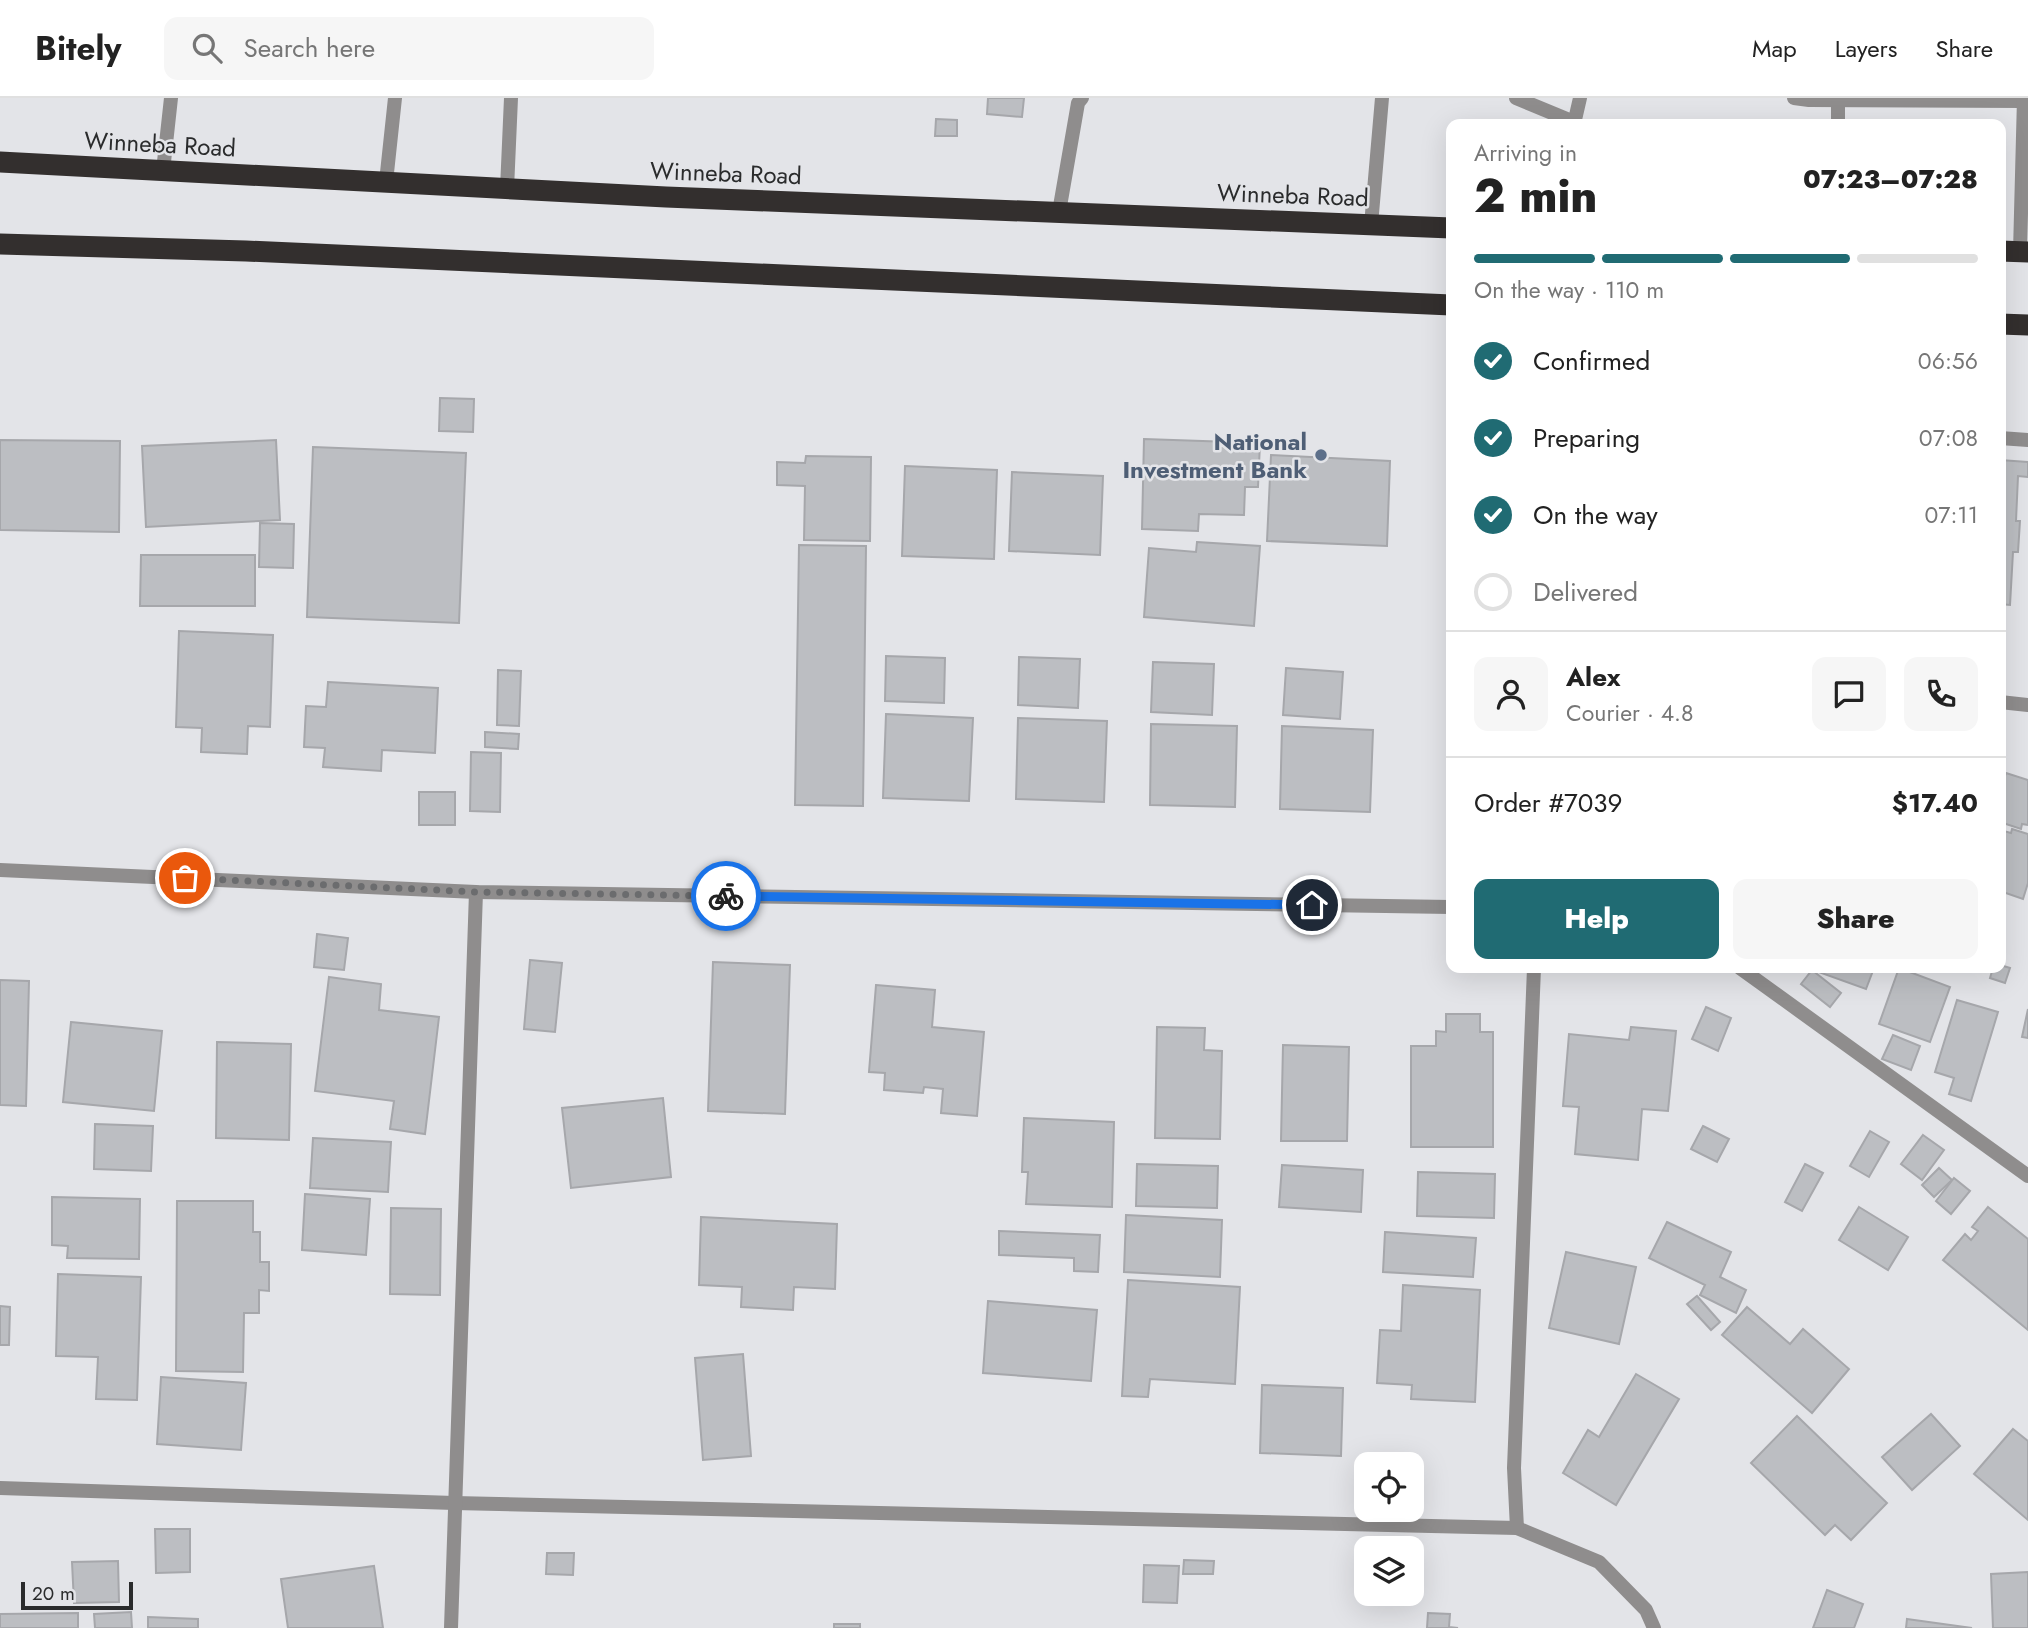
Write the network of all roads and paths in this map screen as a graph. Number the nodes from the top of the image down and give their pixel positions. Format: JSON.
{"nodes":[{"id":1,"x":171,"y":98,"type":"edge"},
{"id":2,"x":395,"y":98,"type":"edge"},
{"id":3,"x":511,"y":98,"type":"edge"},
{"id":4,"x":1082,"y":98,"type":"edge"},
{"id":5,"x":1382,"y":98,"type":"edge"},
{"id":6,"x":1516,"y":98,"type":"edge"},
{"id":7,"x":1580,"y":98,"type":"edge"},
{"id":8,"x":1794,"y":98,"type":"edge"},
{"id":9,"x":2024,"y":99,"type":"edge"},
{"id":10,"x":1838,"y":100,"type":"junction"},
{"id":11,"x":1565,"y":119,"type":"edge"},
{"id":12,"x":1575,"y":119,"type":"edge"},
{"id":13,"x":1838,"y":119,"type":"edge"},
{"id":14,"x":2026,"y":134,"type":"edge"},
{"id":15,"x":0,"y":162,"type":"edge"},
{"id":16,"x":163,"y":171,"type":"junction"},
{"id":17,"x":386,"y":182,"type":"junction"},
{"id":18,"x":507,"y":189,"type":"junction"},
{"id":19,"x":1059,"y":212,"type":"junction"},
{"id":20,"x":1371,"y":225,"type":"junction"},
{"id":21,"x":1446,"y":228,"type":"edge"},
{"id":22,"x":0,"y":244,"type":"edge"},
{"id":23,"x":2016,"y":252,"type":"edge"},
{"id":24,"x":1446,"y":305,"type":"edge"},
{"id":25,"x":2006,"y":324,"type":"edge"},
{"id":26,"x":2028,"y":325,"type":"edge"},
{"id":27,"x":2006,"y":438,"type":"edge"},
{"id":28,"x":2028,"y":440,"type":"edge"},
{"id":29,"x":2006,"y":703,"type":"edge"},
{"id":30,"x":2028,"y":705,"type":"edge"},
{"id":31,"x":0,"y":870,"type":"edge"},
{"id":32,"x":477,"y":892,"type":"junction"},
{"id":33,"x":1446,"y":907,"type":"edge"},
{"id":34,"x":1534,"y":973,"type":"edge"},
{"id":35,"x":1747,"y":973,"type":"edge"},
{"id":36,"x":2028,"y":1176,"type":"edge"},
{"id":37,"x":0,"y":1488,"type":"edge"},
{"id":38,"x":454,"y":1503,"type":"junction"},
{"id":39,"x":1517,"y":1528,"type":"junction"},
{"id":40,"x":451,"y":1628,"type":"edge"},
{"id":41,"x":1654,"y":1628,"type":"edge"}],
"edges":[{"from":1,"to":16,"type":"street"},
{"from":2,"to":17,"type":"street"},
{"from":3,"to":18,"type":"street"},
{"from":4,"to":19,"type":"street"},
{"from":5,"to":20,"type":"street"},
{"from":6,"to":11,"type":"street"},
{"from":7,"to":12,"type":"street"},
{"from":8,"to":10,"type":"street"},
{"from":9,"to":10,"type":"street"},
{"from":9,"to":14,"type":"street"},
{"from":10,"to":13,"type":"street"},
{"from":14,"to":23,"type":"street"},
{"from":15,"to":16,"type":"highway","name":"Winneba Road"},
{"from":16,"to":17,"type":"highway","name":"Winneba Road"},
{"from":17,"to":18,"type":"highway","name":"Winneba Road"},
{"from":18,"to":19,"type":"highway","name":"Winneba Road"},
{"from":19,"to":20,"type":"highway","name":"Winneba Road"},
{"from":20,"to":21,"type":"highway","name":"Winneba Road"},
{"from":22,"to":24,"type":"highway"},
{"from":25,"to":26,"type":"highway"},
{"from":27,"to":28,"type":"street"},
{"from":29,"to":30,"type":"street"},
{"from":31,"to":32,"type":"street"},
{"from":32,"to":33,"type":"street"},
{"from":32,"to":38,"type":"street"},
{"from":34,"to":39,"type":"street"},
{"from":35,"to":36,"type":"street"},
{"from":37,"to":38,"type":"street"},
{"from":38,"to":39,"type":"street"},
{"from":38,"to":40,"type":"street"},
{"from":39,"to":41,"type":"street"}]}
